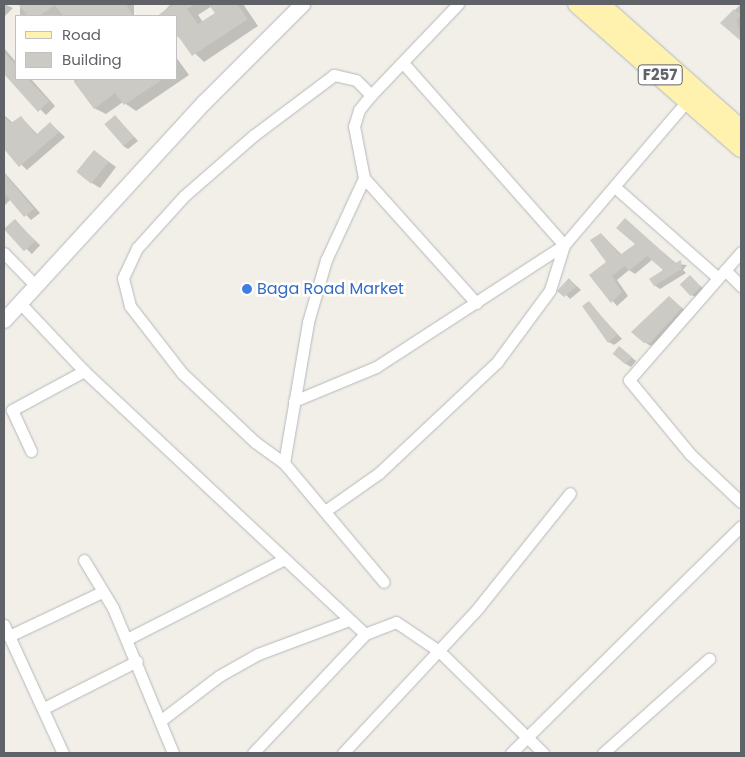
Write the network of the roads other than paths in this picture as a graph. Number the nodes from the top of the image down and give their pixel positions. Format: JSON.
{"nodes":[{"id":1,"x":302,"y":4,"type":"edge"},
{"id":2,"x":458,"y":4,"type":"edge"},
{"id":3,"x":577,"y":4,"type":"edge"},
{"id":4,"x":600,"y":4,"type":"edge"},
{"id":5,"x":404,"y":64,"type":"junction"},
{"id":6,"x":371,"y":95,"type":"junction"},
{"id":7,"x":688,"y":100,"type":"junction"},
{"id":8,"x":741,"y":130,"type":"edge"},
{"id":9,"x":741,"y":148,"type":"edge"},
{"id":10,"x":364,"y":178,"type":"junction"},
{"id":11,"x":616,"y":188,"type":"junction"},
{"id":12,"x":564,"y":245,"type":"junction"},
{"id":13,"x":741,"y":252,"type":"edge"},
{"id":14,"x":4,"y":253,"type":"edge"},
{"id":15,"x":721,"y":274,"type":"junction"},
{"id":16,"x":35,"y":285,"type":"junction"},
{"id":17,"x":741,"y":286,"type":"edge"},
{"id":18,"x":476,"y":302,"type":"junction"},
{"id":19,"x":20,"y":303,"type":"junction"},
{"id":20,"x":4,"y":320,"type":"edge"},
{"id":21,"x":84,"y":371,"type":"junction"},
{"id":22,"x":294,"y":401,"type":"junction"},
{"id":23,"x":31,"y":451,"type":"dead end"},
{"id":24,"x":284,"y":463,"type":"junction"},
{"id":25,"x":570,"y":493,"type":"dead end"},
{"id":26,"x":741,"y":502,"type":"edge"},
{"id":27,"x":325,"y":511,"type":"junction"},
{"id":28,"x":741,"y":526,"type":"edge"},
{"id":29,"x":285,"y":559,"type":"junction"},
{"id":30,"x":84,"y":560,"type":"dead end"},
{"id":31,"x":384,"y":582,"type":"dead end"},
{"id":32,"x":100,"y":594,"type":"junction"},
{"id":33,"x":349,"y":620,"type":"junction"},
{"id":34,"x":6,"y":630,"type":"edge"},
{"id":35,"x":365,"y":634,"type":"junction"},
{"id":36,"x":127,"y":639,"type":"junction"},
{"id":37,"x":439,"y":651,"type":"junction"},
{"id":38,"x":709,"y":659,"type":"dead end"},
{"id":39,"x":137,"y":662,"type":"junction"},
{"id":40,"x":44,"y":708,"type":"junction"},
{"id":41,"x":160,"y":721,"type":"junction"},
{"id":42,"x":527,"y":736,"type":"junction"},
{"id":43,"x":63,"y":753,"type":"edge"},
{"id":44,"x":173,"y":753,"type":"edge"},
{"id":45,"x":252,"y":753,"type":"edge"},
{"id":46,"x":343,"y":753,"type":"edge"},
{"id":47,"x":511,"y":753,"type":"edge"},
{"id":48,"x":543,"y":753,"type":"edge"},
{"id":49,"x":603,"y":753,"type":"edge"}],
"edges":[{"from":1,"to":16,"type":"street"},
{"from":2,"to":5,"type":"street"},
{"from":3,"to":7,"type":"main road","number":"F257"},
{"from":4,"to":8,"type":"main road","number":"F257"},
{"from":5,"to":6,"type":"street"},
{"from":5,"to":12,"type":"street"},
{"from":6,"to":10,"type":"street"},
{"from":6,"to":24,"type":"street"},
{"from":7,"to":9,"type":"main road","number":"F257"},
{"from":7,"to":11,"type":"street"},
{"from":10,"to":18,"type":"street"},
{"from":10,"to":22,"type":"street"},
{"from":11,"to":12,"type":"street"},
{"from":11,"to":15,"type":"street"},
{"from":12,"to":18,"type":"street"},
{"from":12,"to":27,"type":"street"},
{"from":13,"to":15,"type":"street"},
{"from":14,"to":16,"type":"street"},
{"from":15,"to":17,"type":"street"},
{"from":15,"to":26,"type":"street"},
{"from":16,"to":19,"type":"street"},
{"from":18,"to":22,"type":"street"},
{"from":19,"to":20,"type":"street"},
{"from":19,"to":21,"type":"street"},
{"from":21,"to":23,"type":"street"},
{"from":21,"to":29,"type":"street"},
{"from":22,"to":24,"type":"street"},
{"from":24,"to":27,"type":"street"},
{"from":25,"to":37,"type":"street"},
{"from":27,"to":31,"type":"street"},
{"from":28,"to":42,"type":"street"},
{"from":29,"to":33,"type":"street"},
{"from":29,"to":36,"type":"street"},
{"from":30,"to":32,"type":"street"},
{"from":32,"to":34,"type":"street"},
{"from":32,"to":36,"type":"street"},
{"from":33,"to":35,"type":"street"},
{"from":33,"to":41,"type":"street"},
{"from":34,"to":40,"type":"street"},
{"from":35,"to":37,"type":"street"},
{"from":35,"to":45,"type":"street"},
{"from":36,"to":39,"type":"street"},
{"from":37,"to":42,"type":"street"},
{"from":37,"to":46,"type":"street"},
{"from":38,"to":49,"type":"street"},
{"from":39,"to":40,"type":"street"},
{"from":39,"to":41,"type":"street"},
{"from":40,"to":43,"type":"street"},
{"from":41,"to":44,"type":"street"},
{"from":42,"to":47,"type":"street"},
{"from":42,"to":48,"type":"street"}]}
